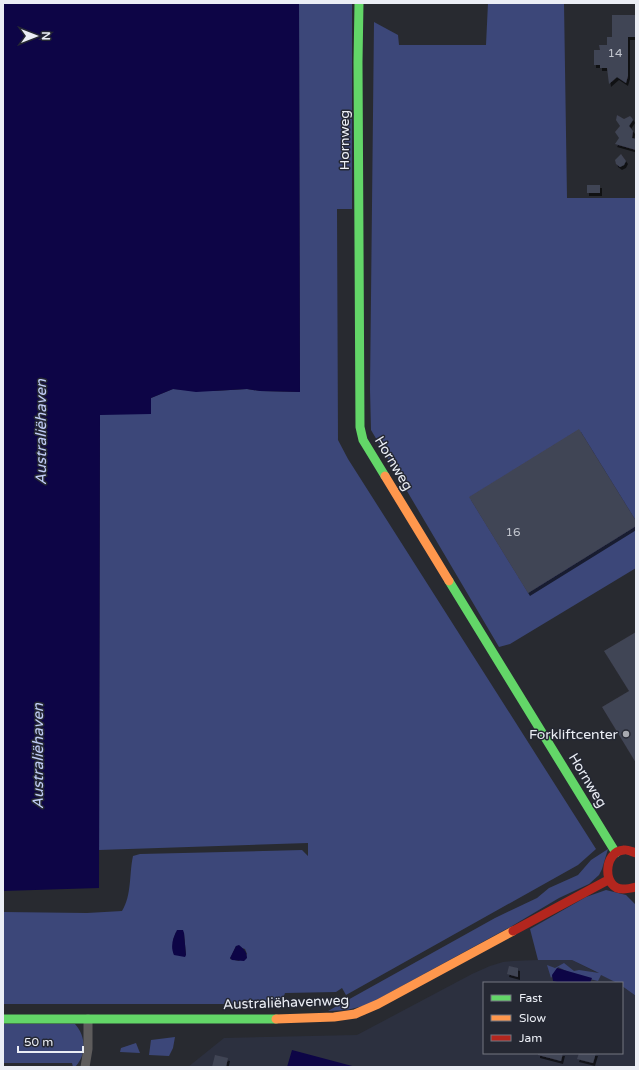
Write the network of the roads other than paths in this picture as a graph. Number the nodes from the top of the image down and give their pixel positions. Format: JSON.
{"nodes":[{"id":1,"x":359,"y":3,"type":"edge"},
{"id":2,"x":616,"y":852,"type":"junction"},
{"id":3,"x":636,"y":853,"type":"edge"},
{"id":4,"x":608,"y":880,"type":"junction"},
{"id":5,"x":636,"y":887,"type":"edge"},
{"id":6,"x":3,"y":1019,"type":"edge"},
{"id":7,"x":88,"y":1019,"type":"junction"},
{"id":8,"x":85,"y":1067,"type":"edge"}],
"edges":[{"from":1,"to":2,"type":"street","name":"Hornweg"},
{"from":2,"to":3,"type":"street"},
{"from":2,"to":4,"type":"street"},
{"from":4,"to":5,"type":"street"},
{"from":4,"to":7,"type":"street","name":"Australiëhavenweg"},
{"from":6,"to":7,"type":"street","name":"Australiëhavenweg"},
{"from":7,"to":8,"type":"street"}]}
